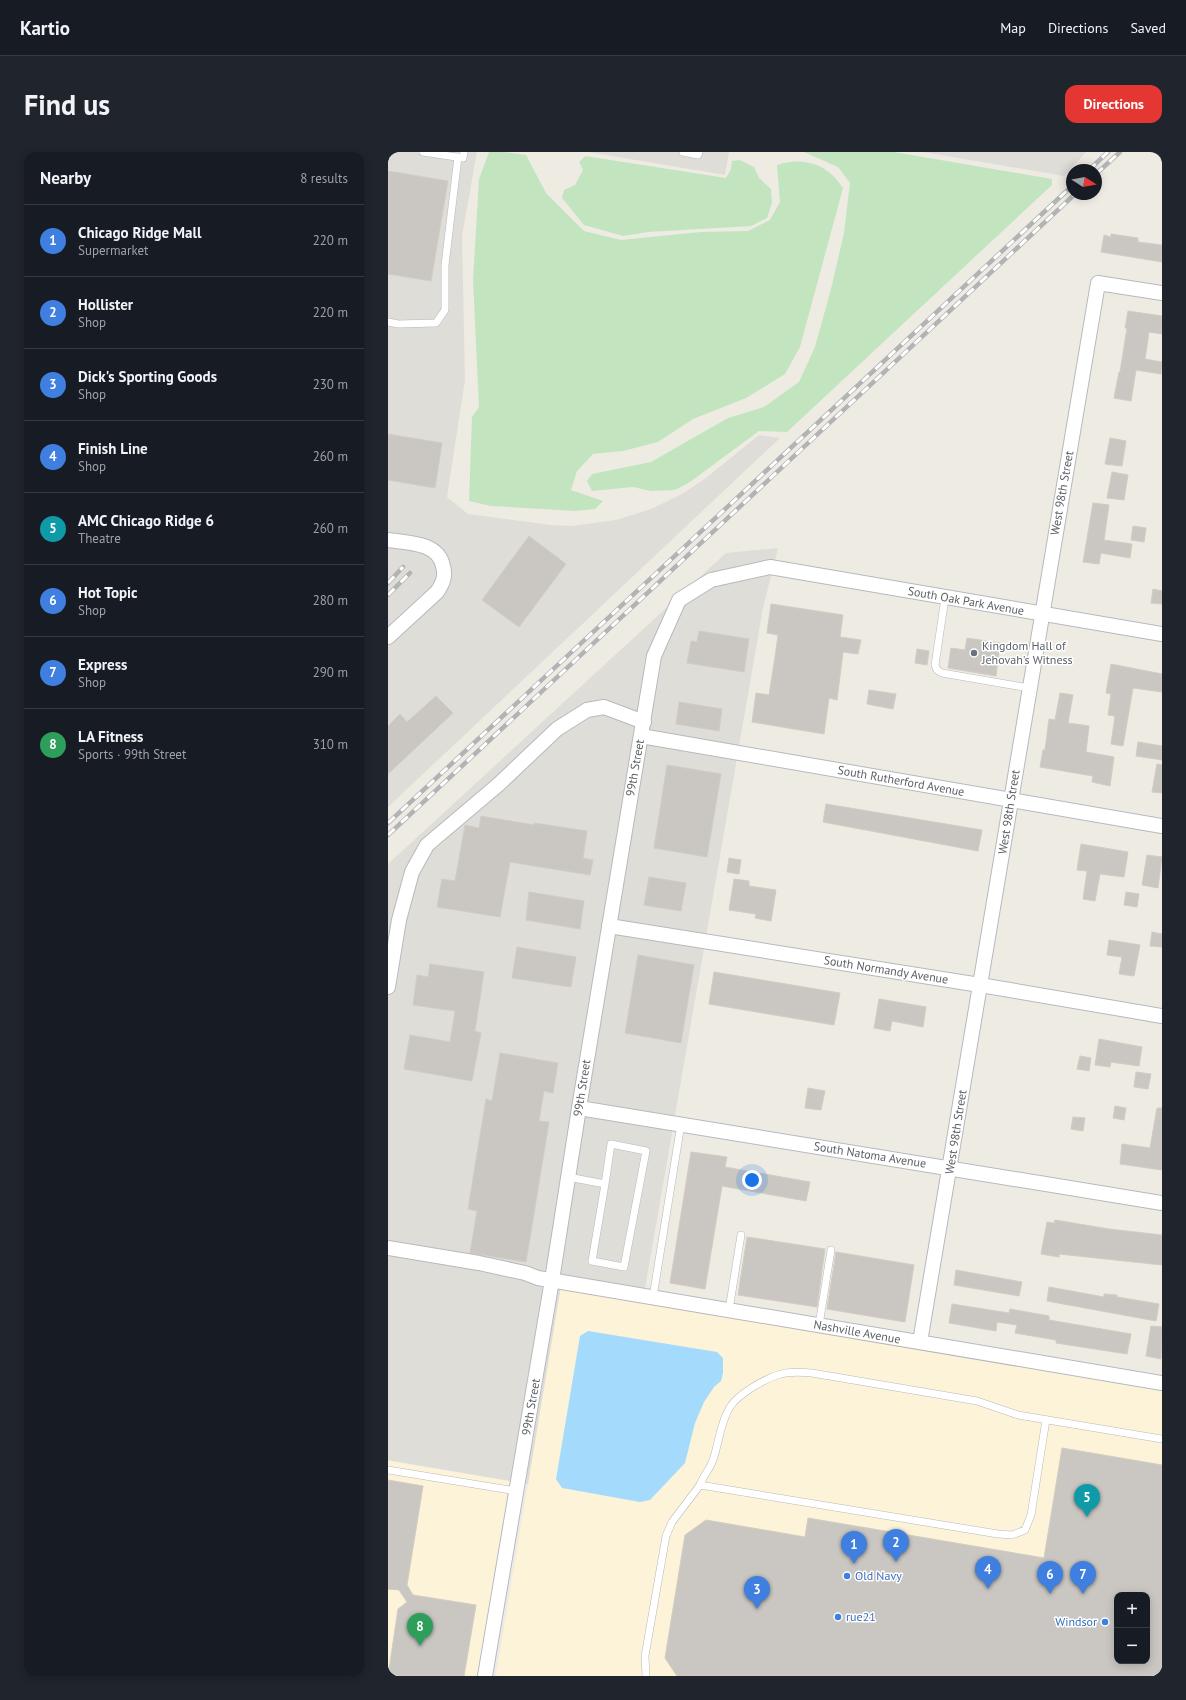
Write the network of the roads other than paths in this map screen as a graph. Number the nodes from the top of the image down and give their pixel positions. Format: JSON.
{"nodes":[{"id":1,"x":423,"y":152,"type":"edge"},
{"id":2,"x":464,"y":152,"type":"edge"},
{"id":3,"x":683,"y":152,"type":"edge"},
{"id":4,"x":699,"y":152,"type":"edge"},
{"id":5,"x":458,"y":158,"type":"junction"},
{"id":6,"x":1162,"y":293,"type":"edge"},
{"id":7,"x":388,"y":322,"type":"edge"},
{"id":8,"x":388,"y":540,"type":"edge"},
{"id":9,"x":770,"y":567,"type":"joint"},
{"id":10,"x":945,"y":598,"type":"junction"},
{"id":11,"x":1041,"y":614,"type":"junction"},
{"id":12,"x":1162,"y":634,"type":"edge"},
{"id":13,"x":388,"y":637,"type":"edge"},
{"id":14,"x":1029,"y":688,"type":"junction"},
{"id":15,"x":644,"y":722,"type":"junction"},
{"id":16,"x":641,"y":736,"type":"junction"},
{"id":17,"x":1010,"y":800,"type":"junction"},
{"id":18,"x":1162,"y":826,"type":"edge"},
{"id":19,"x":609,"y":926,"type":"junction"},
{"id":20,"x":980,"y":985,"type":"junction"},
{"id":21,"x":388,"y":987,"type":"edge"},
{"id":22,"x":1162,"y":1016,"type":"edge"},
{"id":23,"x":579,"y":1108,"type":"junction"},
{"id":24,"x":681,"y":1124,"type":"junction"},
{"id":25,"x":950,"y":1168,"type":"junction"},
{"id":26,"x":568,"y":1177,"type":"junction"},
{"id":27,"x":605,"y":1184,"type":"junction"},
{"id":28,"x":1162,"y":1203,"type":"edge"},
{"id":29,"x":741,"y":1235,"type":"dead end"},
{"id":30,"x":388,"y":1248,"type":"edge"},
{"id":31,"x":831,"y":1250,"type":"dead end"},
{"id":32,"x":552,"y":1280,"type":"junction"},
{"id":33,"x":653,"y":1297,"type":"junction"},
{"id":34,"x":729,"y":1310,"type":"junction"},
{"id":35,"x":819,"y":1325,"type":"junction"},
{"id":36,"x":920,"y":1342,"type":"junction"},
{"id":37,"x":1162,"y":1383,"type":"edge"},
{"id":38,"x":1046,"y":1420,"type":"junction"},
{"id":39,"x":1162,"y":1439,"type":"edge"},
{"id":40,"x":388,"y":1470,"type":"edge"},
{"id":41,"x":700,"y":1485,"type":"junction"},
{"id":42,"x":516,"y":1491,"type":"junction"},
{"id":43,"x":485,"y":1676,"type":"edge"},
{"id":44,"x":646,"y":1676,"type":"edge"}],
"edges":[{"from":1,"to":5,"type":"lane"},
{"from":2,"to":5,"type":"lane"},
{"from":3,"to":4,"type":"lane"},
{"from":5,"to":7,"type":"lane"},
{"from":6,"to":11,"type":"street","name":"West 98th Street"},
{"from":8,"to":13,"type":"street"},
{"from":9,"to":10,"type":"street","name":"South Oak Park Avenue"},
{"from":9,"to":15,"type":"street","name":"99th Street"},
{"from":10,"to":11,"type":"street","name":"South Oak Park Avenue"},
{"from":10,"to":14,"type":"lane"},
{"from":11,"to":12,"type":"street","name":"South Oak Park Avenue"},
{"from":11,"to":14,"type":"street","name":"West 98th Street"},
{"from":14,"to":17,"type":"street","name":"West 98th Street"},
{"from":15,"to":16,"type":"street","name":"99th Street"},
{"from":15,"to":21,"type":"street"},
{"from":16,"to":17,"type":"street","name":"South Rutherford Avenue"},
{"from":16,"to":19,"type":"street","name":"99th Street"},
{"from":17,"to":18,"type":"street","name":"South Rutherford Avenue"},
{"from":17,"to":20,"type":"street","name":"West 98th Street"},
{"from":19,"to":20,"type":"street","name":"South Normandy Avenue"},
{"from":19,"to":23,"type":"street","name":"99th Street"},
{"from":20,"to":22,"type":"street","name":"South Normandy Avenue"},
{"from":20,"to":25,"type":"street","name":"West 98th Street"},
{"from":23,"to":24,"type":"street","name":"South Natoma Avenue"},
{"from":23,"to":26,"type":"street","name":"99th Street"},
{"from":24,"to":25,"type":"street","name":"South Natoma Avenue"},
{"from":24,"to":33,"type":"lane"},
{"from":25,"to":28,"type":"street","name":"South Natoma Avenue"},
{"from":25,"to":36,"type":"street","name":"West 98th Street"},
{"from":26,"to":27,"type":"lane"},
{"from":26,"to":32,"type":"street","name":"99th Street"},
{"from":27,"to":27,"type":"lane"},
{"from":29,"to":34,"type":"lane"},
{"from":30,"to":32,"type":"street","name":"Nashville Avenue"},
{"from":31,"to":35,"type":"lane"},
{"from":32,"to":33,"type":"street","name":"Nashville Avenue"},
{"from":32,"to":42,"type":"street","name":"99th Street"},
{"from":33,"to":34,"type":"street","name":"Nashville Avenue"},
{"from":34,"to":35,"type":"street","name":"Nashville Avenue"},
{"from":35,"to":36,"type":"street","name":"Nashville Avenue"},
{"from":36,"to":37,"type":"street","name":"Nashville Avenue"},
{"from":38,"to":39,"type":"lane"},
{"from":38,"to":41,"type":"lane"},
{"from":38,"to":41,"type":"lane"},
{"from":40,"to":42,"type":"lane"},
{"from":41,"to":44,"type":"lane"},
{"from":42,"to":43,"type":"street","name":"99th Street"}]}
